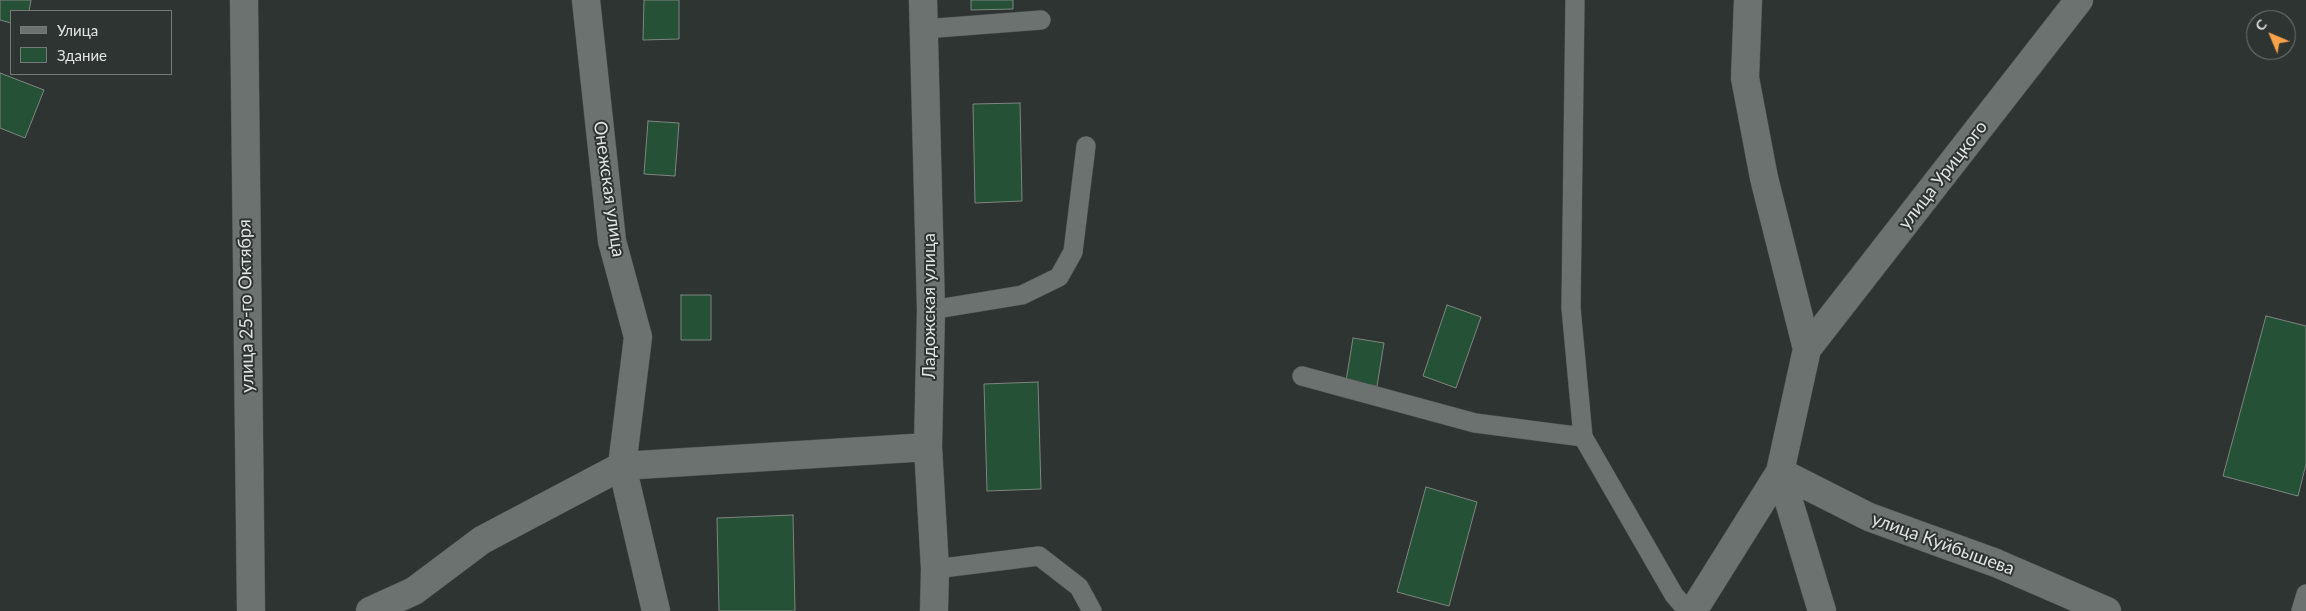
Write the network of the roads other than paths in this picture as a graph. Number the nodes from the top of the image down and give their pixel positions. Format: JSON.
{"nodes":[{"id":1,"x":244,"y":0,"type":"edge"},
{"id":2,"x":586,"y":0,"type":"edge"},
{"id":3,"x":923,"y":0,"type":"edge"},
{"id":4,"x":1575,"y":0,"type":"edge"},
{"id":5,"x":1748,"y":0,"type":"edge"},
{"id":6,"x":2079,"y":0,"type":"edge"},
{"id":7,"x":1041,"y":20,"type":"dead end"},
{"id":8,"x":924,"y":29,"type":"junction"},
{"id":9,"x":1086,"y":146,"type":"dead end"},
{"id":10,"x":931,"y":310,"type":"junction"},
{"id":11,"x":1807,"y":349,"type":"junction"},
{"id":12,"x":1302,"y":376,"type":"dead end"},
{"id":13,"x":1584,"y":437,"type":"junction"},
{"id":14,"x":928,"y":447,"type":"junction"},
{"id":15,"x":622,"y":466,"type":"junction"},
{"id":16,"x":1780,"y":472,"type":"junction"},
{"id":17,"x":935,"y":569,"type":"junction"},
{"id":18,"x":2306,"y":594,"type":"edge"},
{"id":19,"x":251,"y":611,"type":"edge"},
{"id":20,"x":370,"y":611,"type":"edge"},
{"id":21,"x":656,"y":611,"type":"edge"},
{"id":22,"x":934,"y":611,"type":"edge"},
{"id":23,"x":1092,"y":611,"type":"edge"},
{"id":24,"x":1688,"y":611,"type":"edge"},
{"id":25,"x":1693,"y":611,"type":"edge"},
{"id":26,"x":1822,"y":611,"type":"edge"},
{"id":27,"x":2107,"y":611,"type":"edge"},
{"id":28,"x":2301,"y":611,"type":"edge"}],
"edges":[{"from":1,"to":19,"type":"street","name":"улица 25-го Октября"},
{"from":2,"to":15,"type":"street","name":"Онежская улица"},
{"from":3,"to":8,"type":"street","name":"Ладожская улица"},
{"from":4,"to":13,"type":"lane"},
{"from":5,"to":11,"type":"street"},
{"from":6,"to":11,"type":"street","name":"улица Урицкого"},
{"from":7,"to":8,"type":"lane"},
{"from":8,"to":10,"type":"street","name":"Ладожская улица"},
{"from":9,"to":10,"type":"lane"},
{"from":10,"to":14,"type":"street","name":"Ладожская улица"},
{"from":11,"to":16,"type":"street"},
{"from":12,"to":13,"type":"lane"},
{"from":13,"to":24,"type":"lane"},
{"from":14,"to":15,"type":"street"},
{"from":14,"to":17,"type":"street","name":"Ладожская улица"},
{"from":15,"to":20,"type":"street"},
{"from":15,"to":21,"type":"street","name":"Онежская улица"},
{"from":16,"to":25,"type":"street"},
{"from":16,"to":26,"type":"street"},
{"from":16,"to":27,"type":"street","name":"улица Куйбышева"},
{"from":17,"to":22,"type":"street","name":"Ладожская улица"},
{"from":17,"to":23,"type":"lane"},
{"from":18,"to":28,"type":"lane"}]}
